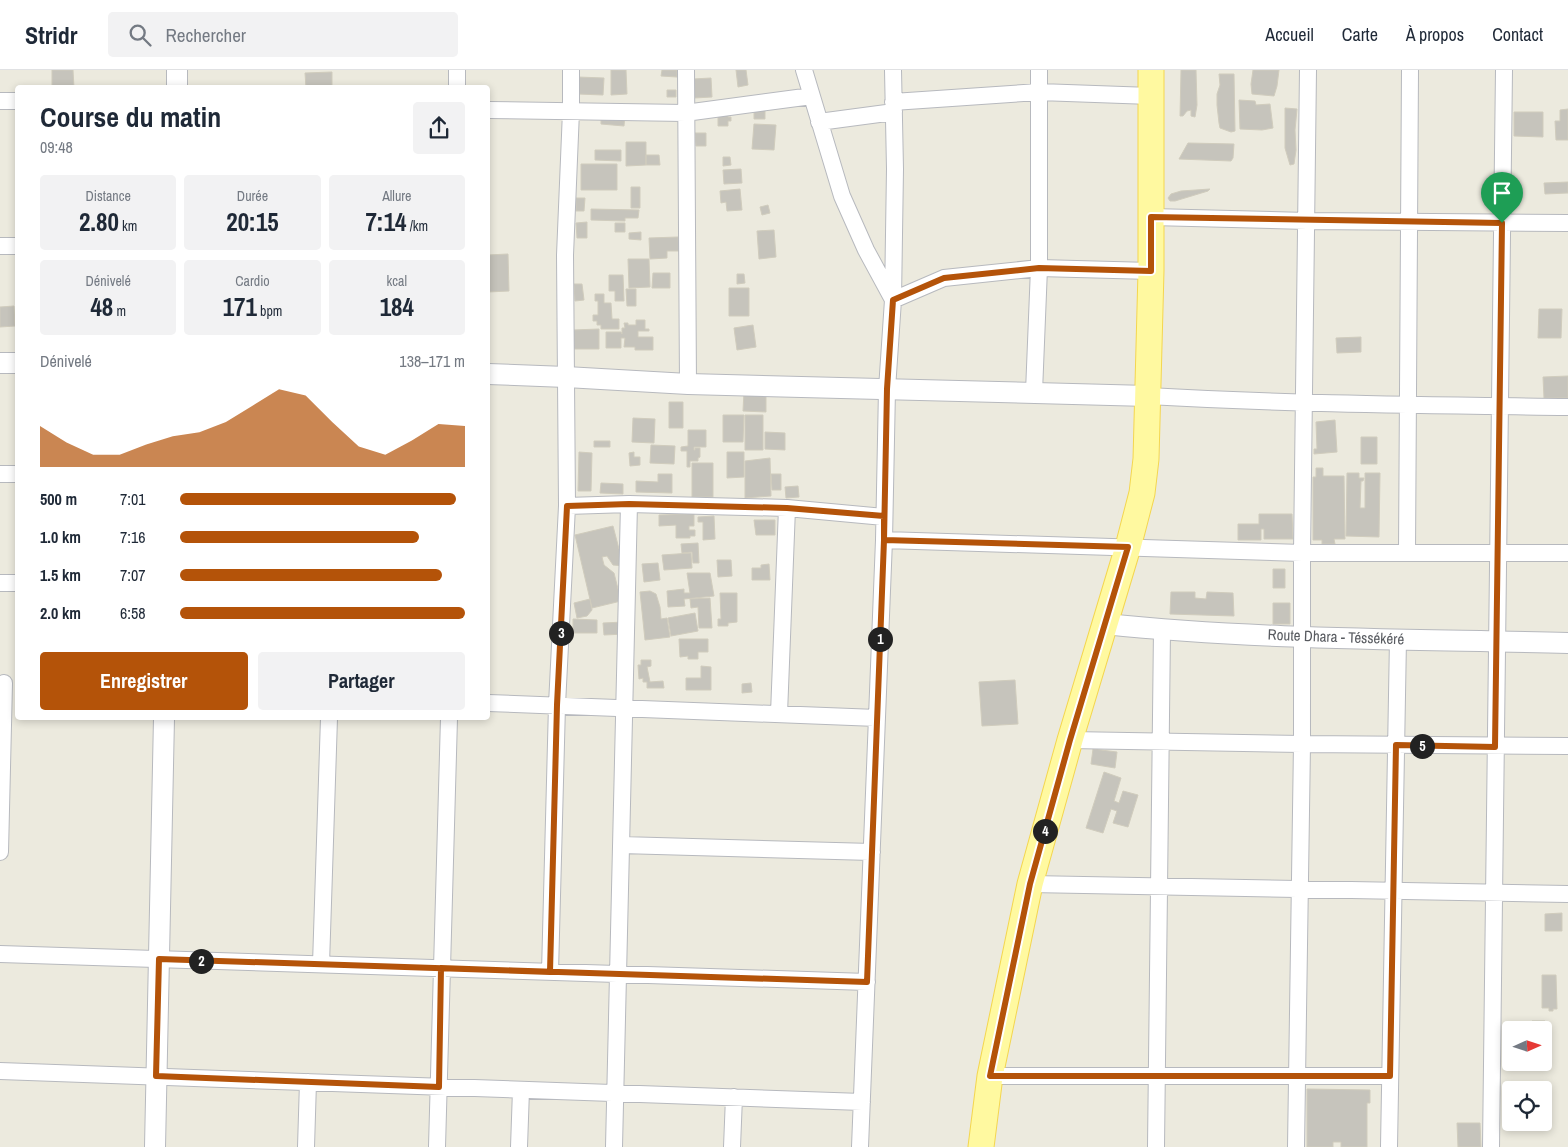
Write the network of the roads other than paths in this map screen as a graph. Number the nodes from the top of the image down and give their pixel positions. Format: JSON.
{"nodes":[{"id":1,"x":177,"y":70,"type":"edge"},
{"id":2,"x":457,"y":70,"type":"edge"},
{"id":3,"x":571,"y":70,"type":"edge"},
{"id":4,"x":686,"y":70,"type":"edge"},
{"id":5,"x":804,"y":70,"type":"edge"},
{"id":6,"x":893,"y":70,"type":"edge"},
{"id":7,"x":1039,"y":70,"type":"edge"},
{"id":8,"x":1151,"y":70,"type":"edge"},
{"id":9,"x":1308,"y":70,"type":"edge"},
{"id":10,"x":1410,"y":70,"type":"edge"},
{"id":11,"x":1504,"y":70,"type":"edge"},
{"id":12,"x":177,"y":85,"type":"edge"},
{"id":13,"x":457,"y":85,"type":"edge"},
{"id":14,"x":1039,"y":92,"type":"junction"},
{"id":15,"x":812,"y":96,"type":"junction"},
{"id":16,"x":1151,"y":96,"type":"junction"},
{"id":17,"x":0,"y":101,"type":"edge"},
{"id":18,"x":15,"y":101,"type":"edge"},
{"id":19,"x":894,"y":107,"type":"junction"},
{"id":20,"x":490,"y":110,"type":"edge"},
{"id":21,"x":572,"y":111,"type":"junction"},
{"id":22,"x":685,"y":113,"type":"junction"},
{"id":23,"x":819,"y":122,"type":"junction"},
{"id":24,"x":1151,"y":217,"type":"junction"},
{"id":25,"x":1307,"y":221,"type":"junction"},
{"id":26,"x":1409,"y":222,"type":"junction"},
{"id":27,"x":1502,"y":223,"type":"junction"},
{"id":28,"x":1568,"y":223,"type":"edge"},
{"id":29,"x":0,"y":246,"type":"edge"},
{"id":30,"x":15,"y":246,"type":"edge"},
{"id":31,"x":1039,"y":268,"type":"junction"},
{"id":32,"x":1151,"y":271,"type":"junction"},
{"id":33,"x":893,"y":300,"type":"junction"},
{"id":34,"x":0,"y":363,"type":"edge"},
{"id":35,"x":15,"y":363,"type":"edge"},
{"id":36,"x":490,"y":374,"type":"edge"},
{"id":37,"x":566,"y":377,"type":"junction"},
{"id":38,"x":688,"y":384,"type":"junction"},
{"id":39,"x":887,"y":389,"type":"junction"},
{"id":40,"x":1034,"y":392,"type":"junction"},
{"id":41,"x":1148,"y":396,"type":"junction"},
{"id":42,"x":1305,"y":404,"type":"junction"},
{"id":43,"x":1408,"y":404,"type":"junction"},
{"id":44,"x":1500,"y":406,"type":"junction"},
{"id":45,"x":1568,"y":407,"type":"edge"},
{"id":46,"x":0,"y":474,"type":"edge"},
{"id":47,"x":15,"y":474,"type":"edge"},
{"id":48,"x":629,"y":504,"type":"junction"},
{"id":49,"x":567,"y":506,"type":"junction"},
{"id":50,"x":787,"y":508,"type":"junction"},
{"id":51,"x":884,"y":516,"type":"junction"},
{"id":52,"x":884,"y":540,"type":"junction"},
{"id":53,"x":1128,"y":547,"type":"junction"},
{"id":54,"x":1302,"y":552,"type":"junction"},
{"id":55,"x":1407,"y":552,"type":"junction"},
{"id":56,"x":1498,"y":552,"type":"junction"},
{"id":57,"x":1568,"y":553,"type":"edge"},
{"id":58,"x":0,"y":583,"type":"edge"},
{"id":59,"x":15,"y":584,"type":"edge"},
{"id":60,"x":1105,"y":624,"type":"junction"},
{"id":61,"x":1162,"y":630,"type":"junction"},
{"id":62,"x":1302,"y":637,"type":"junction"},
{"id":63,"x":1398,"y":639,"type":"junction"},
{"id":64,"x":1497,"y":641,"type":"junction"},
{"id":65,"x":1568,"y":643,"type":"edge"},
{"id":66,"x":7,"y":683,"type":"edge"},
{"id":67,"x":490,"y":703,"type":"edge"},
{"id":68,"x":557,"y":705,"type":"junction"},
{"id":69,"x":624,"y":708,"type":"junction"},
{"id":70,"x":779,"y":714,"type":"junction"},
{"id":71,"x":877,"y":718,"type":"junction"},
{"id":72,"x":164,"y":720,"type":"edge"},
{"id":73,"x":329,"y":720,"type":"edge"},
{"id":74,"x":449,"y":720,"type":"edge"},
{"id":75,"x":1070,"y":740,"type":"junction"},
{"id":76,"x":1160,"y":741,"type":"junction"},
{"id":77,"x":1302,"y":744,"type":"junction"},
{"id":78,"x":1396,"y":745,"type":"junction"},
{"id":79,"x":1568,"y":746,"type":"edge"},
{"id":80,"x":1495,"y":747,"type":"junction"},
{"id":81,"x":0,"y":813,"type":"edge"},
{"id":82,"x":621,"y":845,"type":"junction"},
{"id":83,"x":0,"y":852,"type":"edge"},
{"id":84,"x":872,"y":852,"type":"junction"},
{"id":85,"x":1030,"y":884,"type":"junction"},
{"id":86,"x":1158,"y":887,"type":"junction"},
{"id":87,"x":1300,"y":889,"type":"junction"},
{"id":88,"x":1393,"y":891,"type":"junction"},
{"id":89,"x":1494,"y":893,"type":"junction"},
{"id":90,"x":1568,"y":894,"type":"edge"},
{"id":91,"x":0,"y":954,"type":"edge"},
{"id":92,"x":159,"y":959,"type":"junction"},
{"id":93,"x":321,"y":964,"type":"junction"},
{"id":94,"x":441,"y":968,"type":"junction"},
{"id":95,"x":550,"y":972,"type":"junction"},
{"id":96,"x":618,"y":974,"type":"junction"},
{"id":97,"x":867,"y":982,"type":"junction"},
{"id":98,"x":0,"y":1071,"type":"edge"},
{"id":99,"x":156,"y":1076,"type":"junction"},
{"id":100,"x":990,"y":1076,"type":"junction"},
{"id":101,"x":1156,"y":1076,"type":"junction"},
{"id":102,"x":1296,"y":1076,"type":"junction"},
{"id":103,"x":1390,"y":1076,"type":"junction"},
{"id":104,"x":308,"y":1082,"type":"junction"},
{"id":105,"x":439,"y":1087,"type":"junction"},
{"id":106,"x":521,"y":1090,"type":"junction"},
{"id":107,"x":616,"y":1093,"type":"junction"},
{"id":108,"x":734,"y":1097,"type":"junction"},
{"id":109,"x":862,"y":1102,"type":"junction"},
{"id":110,"x":155,"y":1147,"type":"edge"},
{"id":111,"x":306,"y":1147,"type":"edge"},
{"id":112,"x":437,"y":1147,"type":"edge"},
{"id":113,"x":520,"y":1147,"type":"edge"},
{"id":114,"x":614,"y":1147,"type":"edge"},
{"id":115,"x":732,"y":1147,"type":"edge"},
{"id":116,"x":860,"y":1147,"type":"edge"},
{"id":117,"x":981,"y":1147,"type":"edge"},
{"id":118,"x":1156,"y":1147,"type":"edge"},
{"id":119,"x":1296,"y":1147,"type":"edge"},
{"id":120,"x":1389,"y":1147,"type":"edge"},
{"id":121,"x":1490,"y":1147,"type":"edge"}],
"edges":[{"from":1,"to":12,"type":"street"},
{"from":2,"to":13,"type":"street"},
{"from":3,"to":21,"type":"street"},
{"from":4,"to":22,"type":"street"},
{"from":5,"to":15,"type":"street"},
{"from":6,"to":19,"type":"street"},
{"from":7,"to":14,"type":"street"},
{"from":8,"to":16,"type":"main road"},
{"from":9,"to":25,"type":"street"},
{"from":10,"to":26,"type":"street"},
{"from":11,"to":27,"type":"street"},
{"from":14,"to":16,"type":"street"},
{"from":14,"to":19,"type":"street"},
{"from":14,"to":31,"type":"street"},
{"from":15,"to":22,"type":"street"},
{"from":15,"to":23,"type":"street"},
{"from":16,"to":24,"type":"main road"},
{"from":17,"to":18,"type":"street"},
{"from":19,"to":23,"type":"street"},
{"from":19,"to":33,"type":"street"},
{"from":20,"to":21,"type":"street"},
{"from":21,"to":22,"type":"street"},
{"from":21,"to":37,"type":"street"},
{"from":22,"to":38,"type":"street"},
{"from":23,"to":33,"type":"street"},
{"from":24,"to":25,"type":"street"},
{"from":24,"to":32,"type":"main road"},
{"from":25,"to":26,"type":"street"},
{"from":25,"to":42,"type":"street"},
{"from":26,"to":27,"type":"street"},
{"from":26,"to":43,"type":"street"},
{"from":27,"to":28,"type":"street"},
{"from":27,"to":44,"type":"street"},
{"from":29,"to":30,"type":"street"},
{"from":31,"to":32,"type":"street"},
{"from":31,"to":33,"type":"street"},
{"from":31,"to":40,"type":"street"},
{"from":32,"to":41,"type":"main road"},
{"from":33,"to":39,"type":"street"},
{"from":34,"to":35,"type":"street"},
{"from":36,"to":37,"type":"street"},
{"from":37,"to":38,"type":"street"},
{"from":37,"to":49,"type":"street"},
{"from":38,"to":39,"type":"street"},
{"from":39,"to":40,"type":"street"},
{"from":39,"to":51,"type":"street"},
{"from":40,"to":41,"type":"street"},
{"from":41,"to":42,"type":"street"},
{"from":41,"to":53,"type":"main road"},
{"from":42,"to":43,"type":"street"},
{"from":42,"to":54,"type":"street"},
{"from":43,"to":44,"type":"street"},
{"from":43,"to":55,"type":"street"},
{"from":44,"to":45,"type":"street"},
{"from":44,"to":56,"type":"street"},
{"from":46,"to":47,"type":"street"},
{"from":48,"to":49,"type":"street"},
{"from":48,"to":50,"type":"street"},
{"from":48,"to":69,"type":"street"},
{"from":49,"to":68,"type":"street"},
{"from":50,"to":51,"type":"street"},
{"from":50,"to":70,"type":"street"},
{"from":51,"to":52,"type":"street"},
{"from":52,"to":53,"type":"street"},
{"from":52,"to":71,"type":"street"},
{"from":53,"to":54,"type":"street"},
{"from":53,"to":60,"type":"main road"},
{"from":54,"to":55,"type":"street"},
{"from":54,"to":62,"type":"street"},
{"from":55,"to":56,"type":"street"},
{"from":56,"to":57,"type":"street"},
{"from":56,"to":64,"type":"street"},
{"from":58,"to":59,"type":"street"},
{"from":60,"to":61,"type":"street","name":"Route Dhara - Téssékéré"},
{"from":60,"to":75,"type":"main road"},
{"from":61,"to":62,"type":"street","name":"Route Dhara - Téssékéré"},
{"from":61,"to":76,"type":"street"},
{"from":62,"to":63,"type":"street","name":"Route Dhara - Téssékéré"},
{"from":62,"to":77,"type":"street"},
{"from":63,"to":64,"type":"street","name":"Route Dhara - Téssékéré"},
{"from":63,"to":78,"type":"street"},
{"from":64,"to":65,"type":"street","name":"Route Dhara - Téssékéré"},
{"from":64,"to":80,"type":"street"},
{"from":66,"to":81,"type":"street"},
{"from":67,"to":68,"type":"street"},
{"from":68,"to":69,"type":"street"},
{"from":68,"to":95,"type":"street"},
{"from":69,"to":70,"type":"street"},
{"from":69,"to":82,"type":"street"},
{"from":70,"to":71,"type":"street"},
{"from":71,"to":84,"type":"street"},
{"from":72,"to":92,"type":"street"},
{"from":73,"to":93,"type":"street"},
{"from":74,"to":94,"type":"street"},
{"from":75,"to":76,"type":"street"},
{"from":75,"to":85,"type":"main road"},
{"from":76,"to":77,"type":"street"},
{"from":76,"to":86,"type":"street"},
{"from":77,"to":78,"type":"street"},
{"from":77,"to":87,"type":"street"},
{"from":78,"to":80,"type":"street"},
{"from":78,"to":88,"type":"street"},
{"from":79,"to":80,"type":"street"},
{"from":80,"to":89,"type":"street"},
{"from":81,"to":83,"type":"street"},
{"from":82,"to":84,"type":"street"},
{"from":82,"to":96,"type":"street"},
{"from":84,"to":97,"type":"street"},
{"from":85,"to":86,"type":"street"},
{"from":85,"to":100,"type":"main road"},
{"from":86,"to":87,"type":"street"},
{"from":86,"to":101,"type":"street"},
{"from":87,"to":88,"type":"street"},
{"from":87,"to":102,"type":"street"},
{"from":88,"to":89,"type":"street"},
{"from":88,"to":103,"type":"street"},
{"from":89,"to":90,"type":"street"},
{"from":89,"to":121,"type":"street"},
{"from":91,"to":92,"type":"street"},
{"from":92,"to":93,"type":"street"},
{"from":92,"to":99,"type":"street"},
{"from":93,"to":94,"type":"street"},
{"from":94,"to":95,"type":"street"},
{"from":94,"to":105,"type":"street"},
{"from":95,"to":96,"type":"street"},
{"from":96,"to":97,"type":"street"},
{"from":96,"to":107,"type":"street"},
{"from":97,"to":109,"type":"street"},
{"from":98,"to":99,"type":"street"},
{"from":99,"to":104,"type":"street"},
{"from":99,"to":110,"type":"street"},
{"from":100,"to":101,"type":"street"},
{"from":100,"to":117,"type":"main road"},
{"from":101,"to":102,"type":"street"},
{"from":101,"to":118,"type":"street"},
{"from":102,"to":103,"type":"street"},
{"from":102,"to":119,"type":"street"},
{"from":103,"to":120,"type":"street"},
{"from":104,"to":105,"type":"street"},
{"from":104,"to":111,"type":"street"},
{"from":105,"to":106,"type":"street"},
{"from":105,"to":112,"type":"street"},
{"from":106,"to":107,"type":"street"},
{"from":106,"to":113,"type":"street"},
{"from":107,"to":108,"type":"street"},
{"from":107,"to":114,"type":"street"},
{"from":108,"to":109,"type":"street"},
{"from":108,"to":115,"type":"street"},
{"from":109,"to":116,"type":"street"}]}
